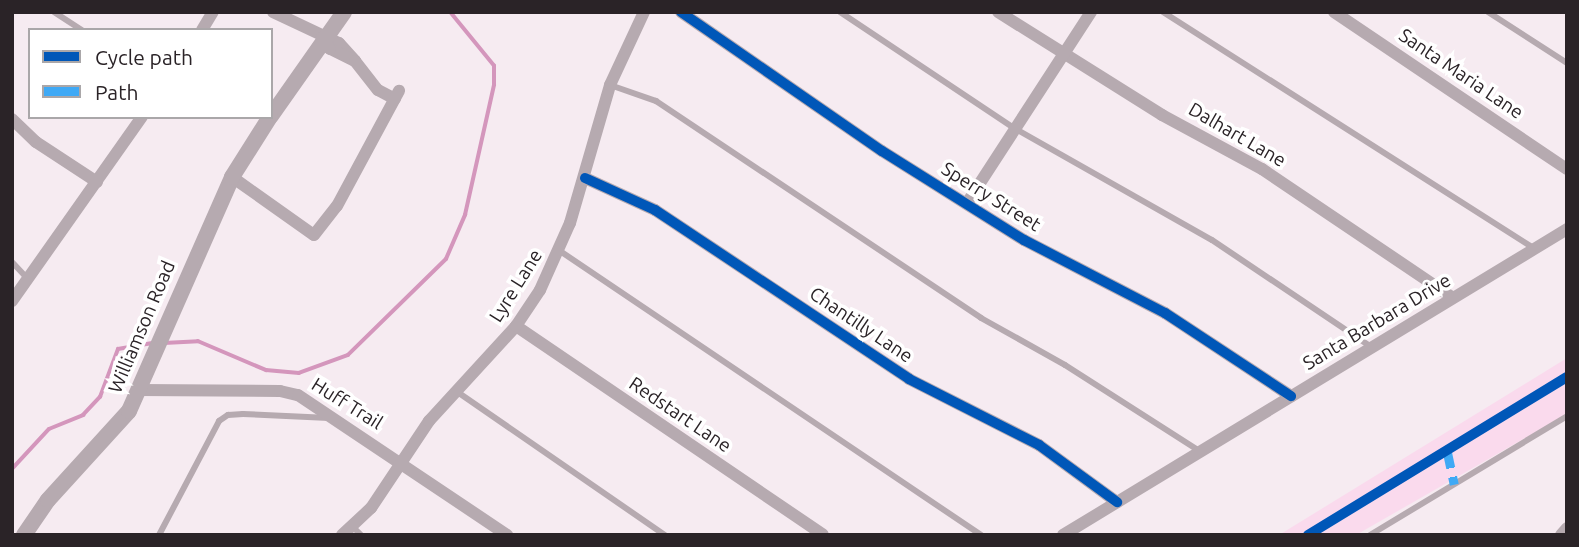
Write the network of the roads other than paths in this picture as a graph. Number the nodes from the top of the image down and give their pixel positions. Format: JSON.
{"nodes":[{"id":1,"x":54,"y":12,"type":"edge"},
{"id":2,"x":213,"y":12,"type":"edge"},
{"id":3,"x":273,"y":12,"type":"edge"},
{"id":4,"x":344,"y":12,"type":"edge"},
{"id":5,"x":644,"y":12,"type":"edge"},
{"id":6,"x":681,"y":12,"type":"edge"},
{"id":7,"x":840,"y":12,"type":"edge"},
{"id":8,"x":998,"y":12,"type":"edge"},
{"id":9,"x":1091,"y":12,"type":"edge"},
{"id":10,"x":1163,"y":12,"type":"edge"},
{"id":11,"x":1334,"y":12,"type":"edge"},
{"id":12,"x":1488,"y":12,"type":"edge"},
{"id":13,"x":79,"y":28,"type":"edge"},
{"id":14,"x":203,"y":28,"type":"edge"},
{"id":15,"x":322,"y":38,"type":"junction"},
{"id":16,"x":1061,"y":54,"type":"junction"},
{"id":17,"x":1567,"y":63,"type":"edge"},
{"id":18,"x":610,"y":86,"type":"junction"},
{"id":19,"x":273,"y":114,"type":"edge"},
{"id":20,"x":12,"y":119,"type":"edge"},
{"id":21,"x":141,"y":119,"type":"edge"},
{"id":22,"x":270,"y":119,"type":"edge"},
{"id":23,"x":1014,"y":128,"type":"junction"},
{"id":24,"x":1567,"y":169,"type":"edge"},
{"id":25,"x":232,"y":177,"type":"junction"},
{"id":26,"x":585,"y":178,"type":"junction"},
{"id":27,"x":97,"y":182,"type":"junction"},
{"id":28,"x":967,"y":203,"type":"junction"},
{"id":29,"x":1567,"y":229,"type":"edge"},
{"id":30,"x":1535,"y":248,"type":"junction"},
{"id":31,"x":560,"y":251,"type":"junction"},
{"id":32,"x":12,"y":262,"type":"edge"},
{"id":33,"x":28,"y":279,"type":"junction"},
{"id":34,"x":1453,"y":298,"type":"junction"},
{"id":35,"x":12,"y":301,"type":"edge"},
{"id":36,"x":516,"y":326,"type":"junction"},
{"id":37,"x":1372,"y":348,"type":"junction"},
{"id":38,"x":139,"y":390,"type":"junction"},
{"id":39,"x":456,"y":391,"type":"junction"},
{"id":40,"x":1292,"y":396,"type":"junction"},
{"id":41,"x":1567,"y":416,"type":"edge"},
{"id":42,"x":334,"y":418,"type":"junction"},
{"id":43,"x":1202,"y":452,"type":"junction"},
{"id":44,"x":401,"y":462,"type":"junction"},
{"id":45,"x":1117,"y":502,"type":"junction"},
{"id":46,"x":1567,"y":528,"type":"edge"},
{"id":47,"x":357,"y":531,"type":"edge"},
{"id":48,"x":24,"y":535,"type":"edge"},
{"id":49,"x":159,"y":535,"type":"edge"},
{"id":50,"x":342,"y":535,"type":"edge"},
{"id":51,"x":506,"y":535,"type":"edge"},
{"id":52,"x":665,"y":535,"type":"edge"},
{"id":53,"x":823,"y":535,"type":"edge"},
{"id":54,"x":981,"y":535,"type":"edge"},
{"id":55,"x":1063,"y":535,"type":"edge"},
{"id":56,"x":1370,"y":535,"type":"edge"},
{"id":57,"x":1561,"y":535,"type":"edge"}],
"edges":[{"from":1,"to":13,"type":"lane"},
{"from":2,"to":14,"type":"street"},
{"from":3,"to":15,"type":"street"},
{"from":4,"to":15,"type":"street","name":"Williamson Road"},
{"from":5,"to":18,"type":"street","name":"Lyre Lane"},
{"from":6,"to":28,"type":"street","name":"Sperry Street"},
{"from":7,"to":23,"type":"lane"},
{"from":8,"to":16,"type":"street","name":"Dalhart Lane"},
{"from":9,"to":16,"type":"street"},
{"from":10,"to":30,"type":"lane"},
{"from":11,"to":24,"type":"street","name":"Santa Maria Lane"},
{"from":12,"to":17,"type":"lane"},
{"from":15,"to":19,"type":"street","name":"Williamson Road"},
{"from":15,"to":25,"type":"street"},
{"from":16,"to":23,"type":"street"},
{"from":16,"to":34,"type":"street","name":"Dalhart Lane"},
{"from":18,"to":26,"type":"street","name":"Lyre Lane"},
{"from":18,"to":43,"type":"lane"},
{"from":20,"to":27,"type":"street"},
{"from":21,"to":27,"type":"street"},
{"from":22,"to":25,"type":"street","name":"Williamson Road"},
{"from":23,"to":28,"type":"street"},
{"from":23,"to":37,"type":"lane"},
{"from":25,"to":38,"type":"street","name":"Williamson Road"},
{"from":26,"to":31,"type":"street","name":"Lyre Lane"},
{"from":26,"to":45,"type":"street","name":"Chantilly Lane"},
{"from":27,"to":33,"type":"street"},
{"from":28,"to":40,"type":"street","name":"Sperry Street"},
{"from":29,"to":30,"type":"street","name":"Santa Barbara Drive"},
{"from":30,"to":34,"type":"street","name":"Santa Barbara Drive"},
{"from":31,"to":36,"type":"street","name":"Lyre Lane"},
{"from":31,"to":54,"type":"lane"},
{"from":32,"to":33,"type":"lane"},
{"from":33,"to":35,"type":"street"},
{"from":34,"to":37,"type":"street","name":"Santa Barbara Drive"},
{"from":36,"to":39,"type":"street","name":"Lyre Lane"},
{"from":36,"to":53,"type":"street","name":"Redstart Lane"},
{"from":37,"to":40,"type":"street","name":"Santa Barbara Drive"},
{"from":38,"to":42,"type":"street","name":"Huff Trail"},
{"from":38,"to":48,"type":"street","name":"Williamson Road"},
{"from":39,"to":44,"type":"street","name":"Lyre Lane"},
{"from":39,"to":52,"type":"lane"},
{"from":40,"to":43,"type":"street","name":"Santa Barbara Drive"},
{"from":41,"to":56,"type":"lane"},
{"from":42,"to":44,"type":"street","name":"Huff Trail"},
{"from":42,"to":49,"type":"lane"},
{"from":43,"to":45,"type":"street","name":"Santa Barbara Drive"},
{"from":44,"to":47,"type":"street","name":"Lyre Lane"},
{"from":44,"to":51,"type":"street","name":"Huff Trail"},
{"from":45,"to":55,"type":"street","name":"Santa Barbara Drive"},
{"from":46,"to":57,"type":"street"},
{"from":47,"to":50,"type":"street","name":"Lyre Lane"}]}
